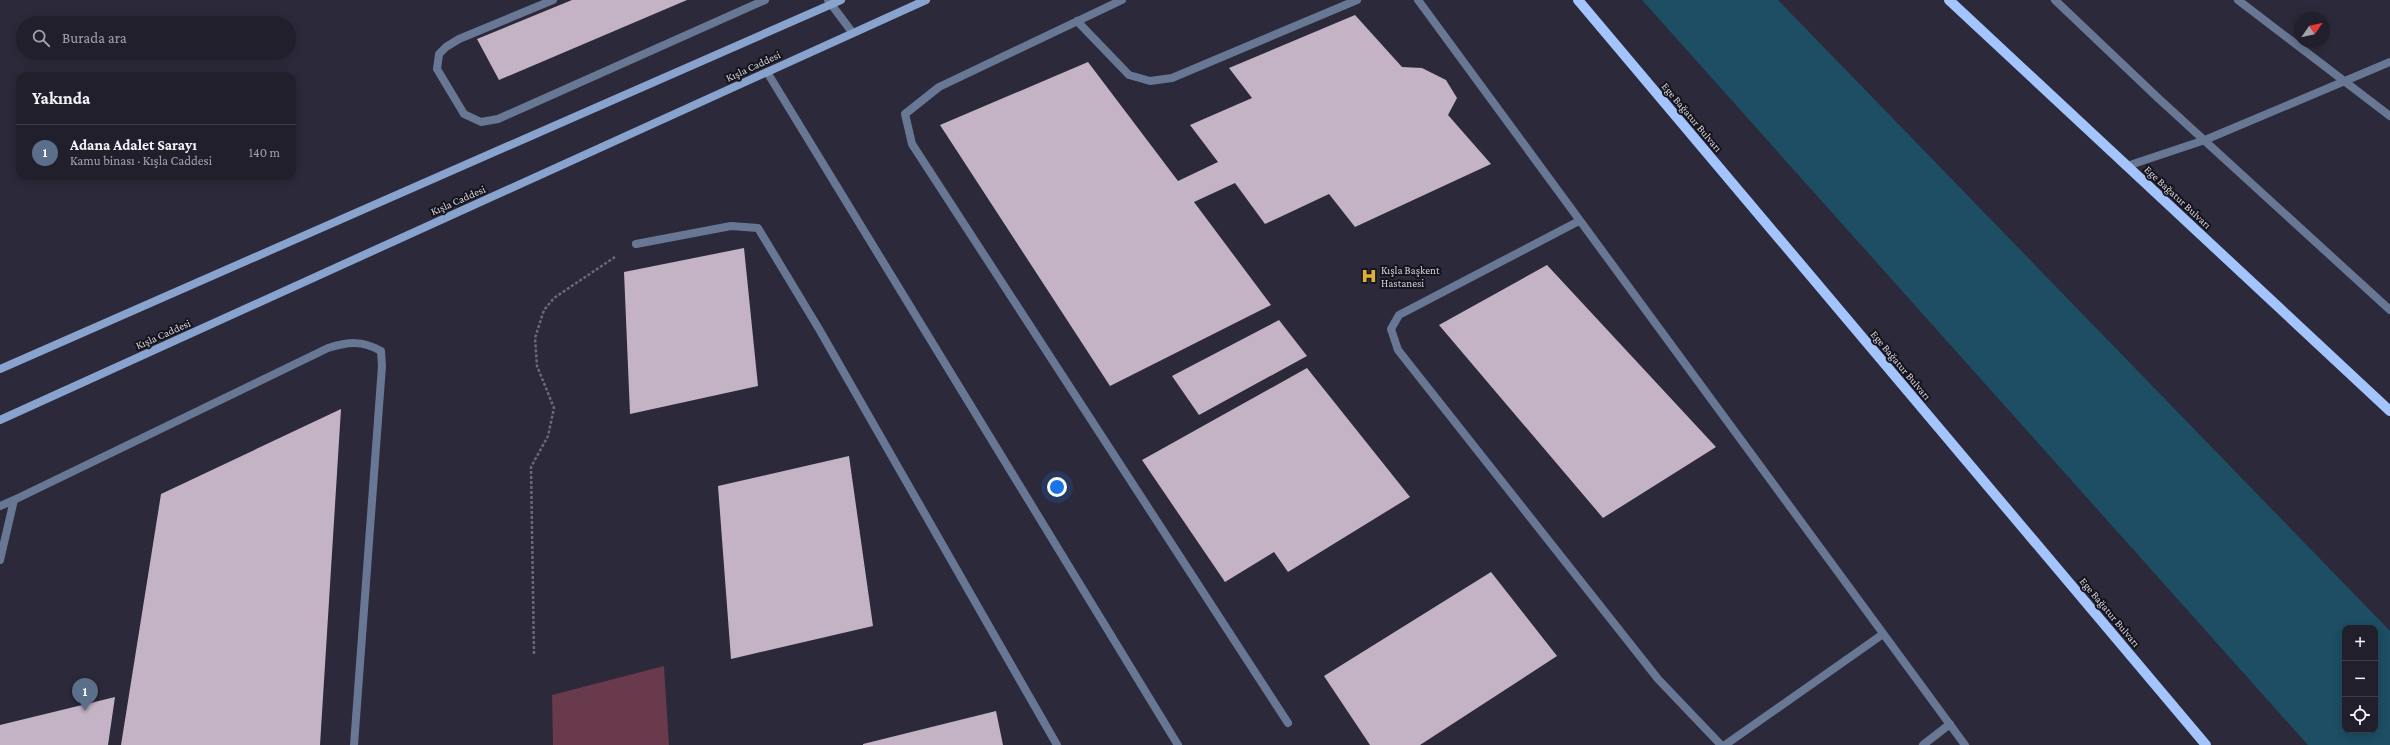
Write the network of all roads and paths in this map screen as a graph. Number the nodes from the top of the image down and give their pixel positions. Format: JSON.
{"nodes":[{"id":1,"x":553,"y":0,"type":"edge"},
{"id":2,"x":765,"y":0,"type":"edge"},
{"id":3,"x":840,"y":0,"type":"edge"},
{"id":4,"x":926,"y":0,"type":"edge"},
{"id":5,"x":1122,"y":0,"type":"edge"},
{"id":6,"x":1357,"y":0,"type":"edge"},
{"id":7,"x":1418,"y":0,"type":"edge"},
{"id":8,"x":1578,"y":0,"type":"edge"},
{"id":9,"x":1948,"y":0,"type":"edge"},
{"id":10,"x":2055,"y":0,"type":"edge"},
{"id":11,"x":2238,"y":0,"type":"edge"},
{"id":12,"x":829,"y":2,"type":"edge"},
{"id":13,"x":749,"y":3,"type":"edge"},
{"id":14,"x":1077,"y":21,"type":"junction"},
{"id":15,"x":852,"y":32,"type":"junction"},
{"id":16,"x":2390,"y":62,"type":"edge"},
{"id":17,"x":767,"y":72,"type":"junction"},
{"id":18,"x":2343,"y":81,"type":"junction"},
{"id":19,"x":2390,"y":116,"type":"edge"},
{"id":20,"x":2204,"y":140,"type":"junction"},
{"id":21,"x":2127,"y":166,"type":"junction"},
{"id":22,"x":1579,"y":221,"type":"junction"},
{"id":23,"x":636,"y":244,"type":"joint"},
{"id":24,"x":2390,"y":310,"type":"edge"},
{"id":25,"x":0,"y":369,"type":"edge"},
{"id":26,"x":2390,"y":411,"type":"edge"},
{"id":27,"x":0,"y":420,"type":"edge"},
{"id":28,"x":14,"y":500,"type":"junction"},
{"id":29,"x":0,"y":506,"type":"edge"},
{"id":30,"x":0,"y":560,"type":"edge"},
{"id":31,"x":1883,"y":634,"type":"junction"},
{"id":32,"x":534,"y":654,"type":"dead end"},
{"id":33,"x":1288,"y":723,"type":"dead end"},
{"id":34,"x":1950,"y":724,"type":"junction"},
{"id":35,"x":354,"y":745,"type":"edge"},
{"id":36,"x":1057,"y":745,"type":"edge"},
{"id":37,"x":1178,"y":745,"type":"edge"},
{"id":38,"x":1720,"y":745,"type":"edge"},
{"id":39,"x":1726,"y":745,"type":"edge"},
{"id":40,"x":1923,"y":745,"type":"edge"},
{"id":41,"x":1965,"y":745,"type":"edge"},
{"id":42,"x":2206,"y":745,"type":"edge"}],
"edges":[{"from":1,"to":13,"type":"street"},
{"from":2,"to":13,"type":"street"},
{"from":3,"to":12,"type":"main road"},
{"from":4,"to":15,"type":"main road","name":"Kışla Caddesi"},
{"from":5,"to":14,"type":"street"},
{"from":6,"to":14,"type":"street"},
{"from":7,"to":22,"type":"street"},
{"from":8,"to":42,"type":"main road","name":"Ege Bağatur Bulvarı"},
{"from":9,"to":21,"type":"main road","name":"Ege Bağatur Bulvarı"},
{"from":10,"to":20,"type":"street"},
{"from":11,"to":18,"type":"street"},
{"from":12,"to":15,"type":"street"},
{"from":12,"to":25,"type":"main road"},
{"from":14,"to":33,"type":"street"},
{"from":15,"to":17,"type":"main road","name":"Kışla Caddesi"},
{"from":16,"to":18,"type":"street"},
{"from":17,"to":27,"type":"main road","name":"Kışla Caddesi"},
{"from":17,"to":37,"type":"street"},
{"from":18,"to":19,"type":"street"},
{"from":18,"to":20,"type":"street"},
{"from":20,"to":21,"type":"street"},
{"from":20,"to":24,"type":"street"},
{"from":21,"to":26,"type":"main road","name":"Ege Bağatur Bulvarı"},
{"from":22,"to":31,"type":"street"},
{"from":22,"to":38,"type":"street"},
{"from":23,"to":32,"type":"path"},
{"from":23,"to":36,"type":"street"},
{"from":28,"to":29,"type":"street"},
{"from":28,"to":30,"type":"street"},
{"from":28,"to":35,"type":"street"},
{"from":31,"to":34,"type":"street"},
{"from":31,"to":39,"type":"street"},
{"from":34,"to":40,"type":"street"},
{"from":34,"to":41,"type":"street"}]}
